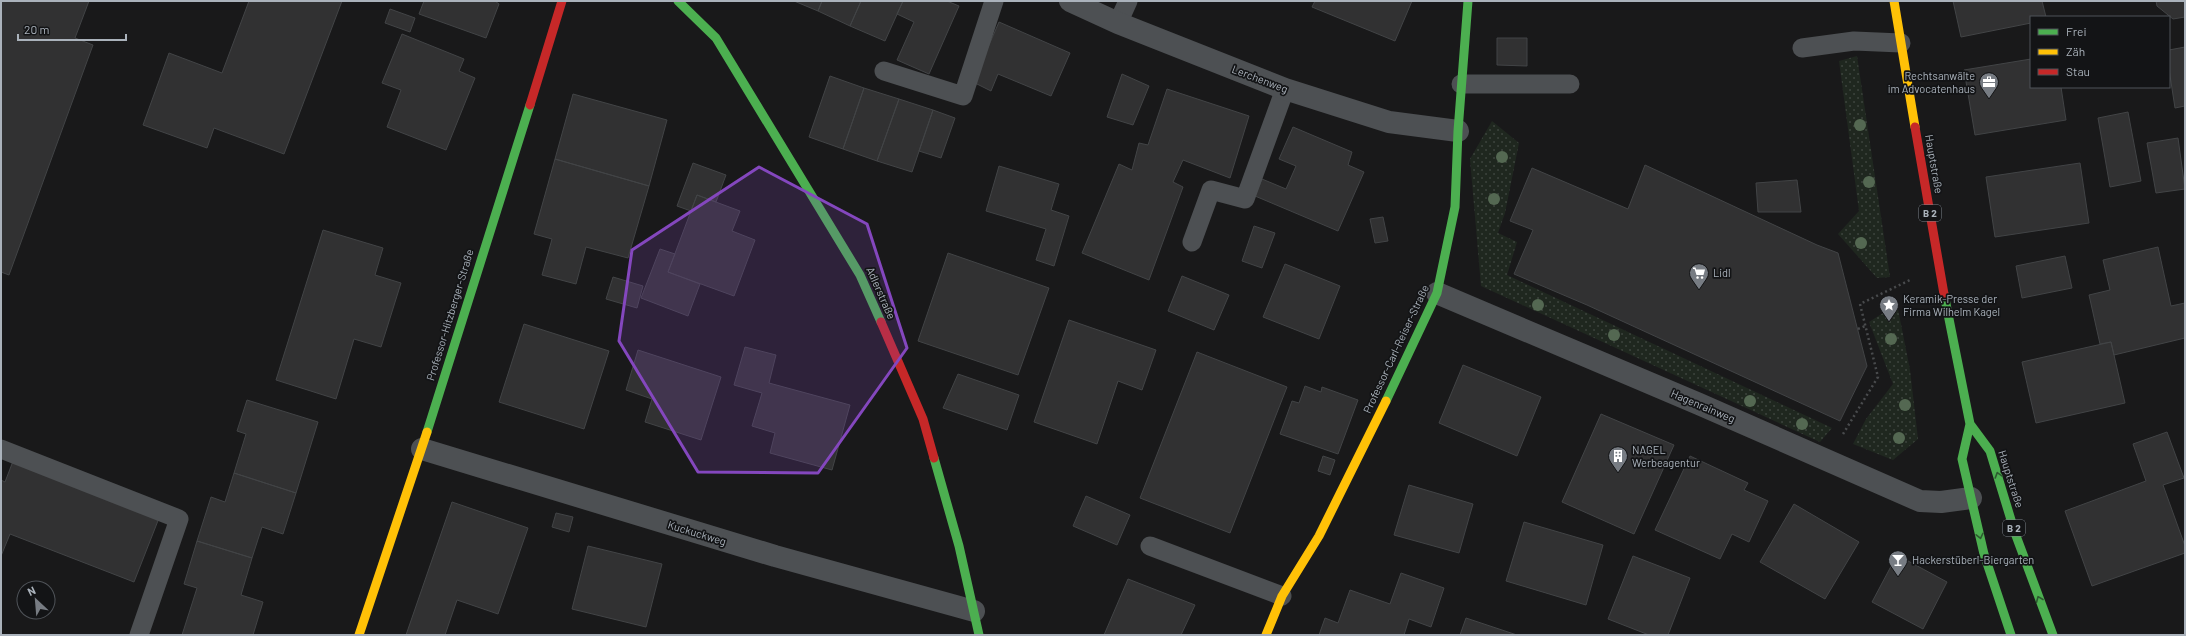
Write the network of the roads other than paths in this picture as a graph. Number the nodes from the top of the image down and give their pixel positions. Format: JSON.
{"nodes":[{"id":1,"x":562,"y":1,"type":"edge"},
{"id":2,"x":678,"y":1,"type":"edge"},
{"id":3,"x":994,"y":1,"type":"edge"},
{"id":4,"x":1070,"y":1,"type":"edge"},
{"id":5,"x":1128,"y":1,"type":"edge"},
{"id":6,"x":1468,"y":1,"type":"edge"},
{"id":7,"x":1894,"y":1,"type":"edge"},
{"id":8,"x":1118,"y":23,"type":"junction"},
{"id":9,"x":1901,"y":43,"type":"junction"},
{"id":10,"x":1802,"y":48,"type":"dead end"},
{"id":11,"x":884,"y":71,"type":"dead end"},
{"id":12,"x":1462,"y":84,"type":"junction"},
{"id":13,"x":1570,"y":84,"type":"dead end"},
{"id":14,"x":1285,"y":89,"type":"junction"},
{"id":15,"x":1458,"y":131,"type":"junction"},
{"id":16,"x":1192,"y":242,"type":"dead end"},
{"id":17,"x":1437,"y":293,"type":"junction"},
{"id":18,"x":1970,"y":424,"type":"junction"},
{"id":19,"x":1,"y":449,"type":"edge"},
{"id":20,"x":422,"y":449,"type":"junction"},
{"id":21,"x":1971,"y":498,"type":"junction"},
{"id":22,"x":1150,"y":546,"type":"dead end"},
{"id":23,"x":1282,"y":596,"type":"junction"},
{"id":24,"x":974,"y":611,"type":"junction"},
{"id":25,"x":139,"y":635,"type":"edge"},
{"id":26,"x":359,"y":635,"type":"edge"},
{"id":27,"x":979,"y":635,"type":"edge"},
{"id":28,"x":1266,"y":635,"type":"edge"},
{"id":29,"x":2011,"y":635,"type":"edge"},
{"id":30,"x":2053,"y":635,"type":"edge"}],
"edges":[{"from":1,"to":20,"type":"street","name":"Professor-Hitzberger-Straße"},
{"from":2,"to":24,"type":"street","name":"Adlerstraße"},
{"from":3,"to":11,"type":"lane"},
{"from":4,"to":8,"type":"street","name":"Lerchenweg"},
{"from":5,"to":8,"type":"lane"},
{"from":6,"to":12,"type":"street","name":"Professor-Carl-Reiser-Straße"},
{"from":7,"to":9,"type":"street","name":"Hauptstraße","number":"B 2"},
{"from":8,"to":14,"type":"street","name":"Lerchenweg"},
{"from":9,"to":10,"type":"lane"},
{"from":9,"to":18,"type":"street","name":"Hauptstraße","number":"B 2"},
{"from":12,"to":13,"type":"lane"},
{"from":12,"to":15,"type":"street","name":"Professor-Carl-Reiser-Straße"},
{"from":14,"to":15,"type":"street","name":"Lerchenweg"},
{"from":14,"to":16,"type":"lane"},
{"from":15,"to":17,"type":"street","name":"Professor-Carl-Reiser-Straße"},
{"from":17,"to":21,"type":"street","name":"Hagenrainweg"},
{"from":17,"to":23,"type":"street","name":"Professor-Carl-Reiser-Straße"},
{"from":18,"to":21,"type":"street","name":"Hauptstraße","number":"B 2"},
{"from":30,"to":18,"type":"street","name":"Hauptstraße","number":"B 2","one_way":true},
{"from":19,"to":25,"type":"lane"},
{"from":20,"to":24,"type":"street","name":"Kuckuckweg"},
{"from":20,"to":26,"type":"street","name":"Professor-Hitzberger-Straße"},
{"from":21,"to":29,"type":"street","name":"Hauptstraße","number":"B 2","one_way":true},
{"from":22,"to":23,"type":"lane"},
{"from":23,"to":28,"type":"street","name":"Professor-Carl-Reiser-Straße"},
{"from":24,"to":27,"type":"street","name":"Adlerstraße"}]}
